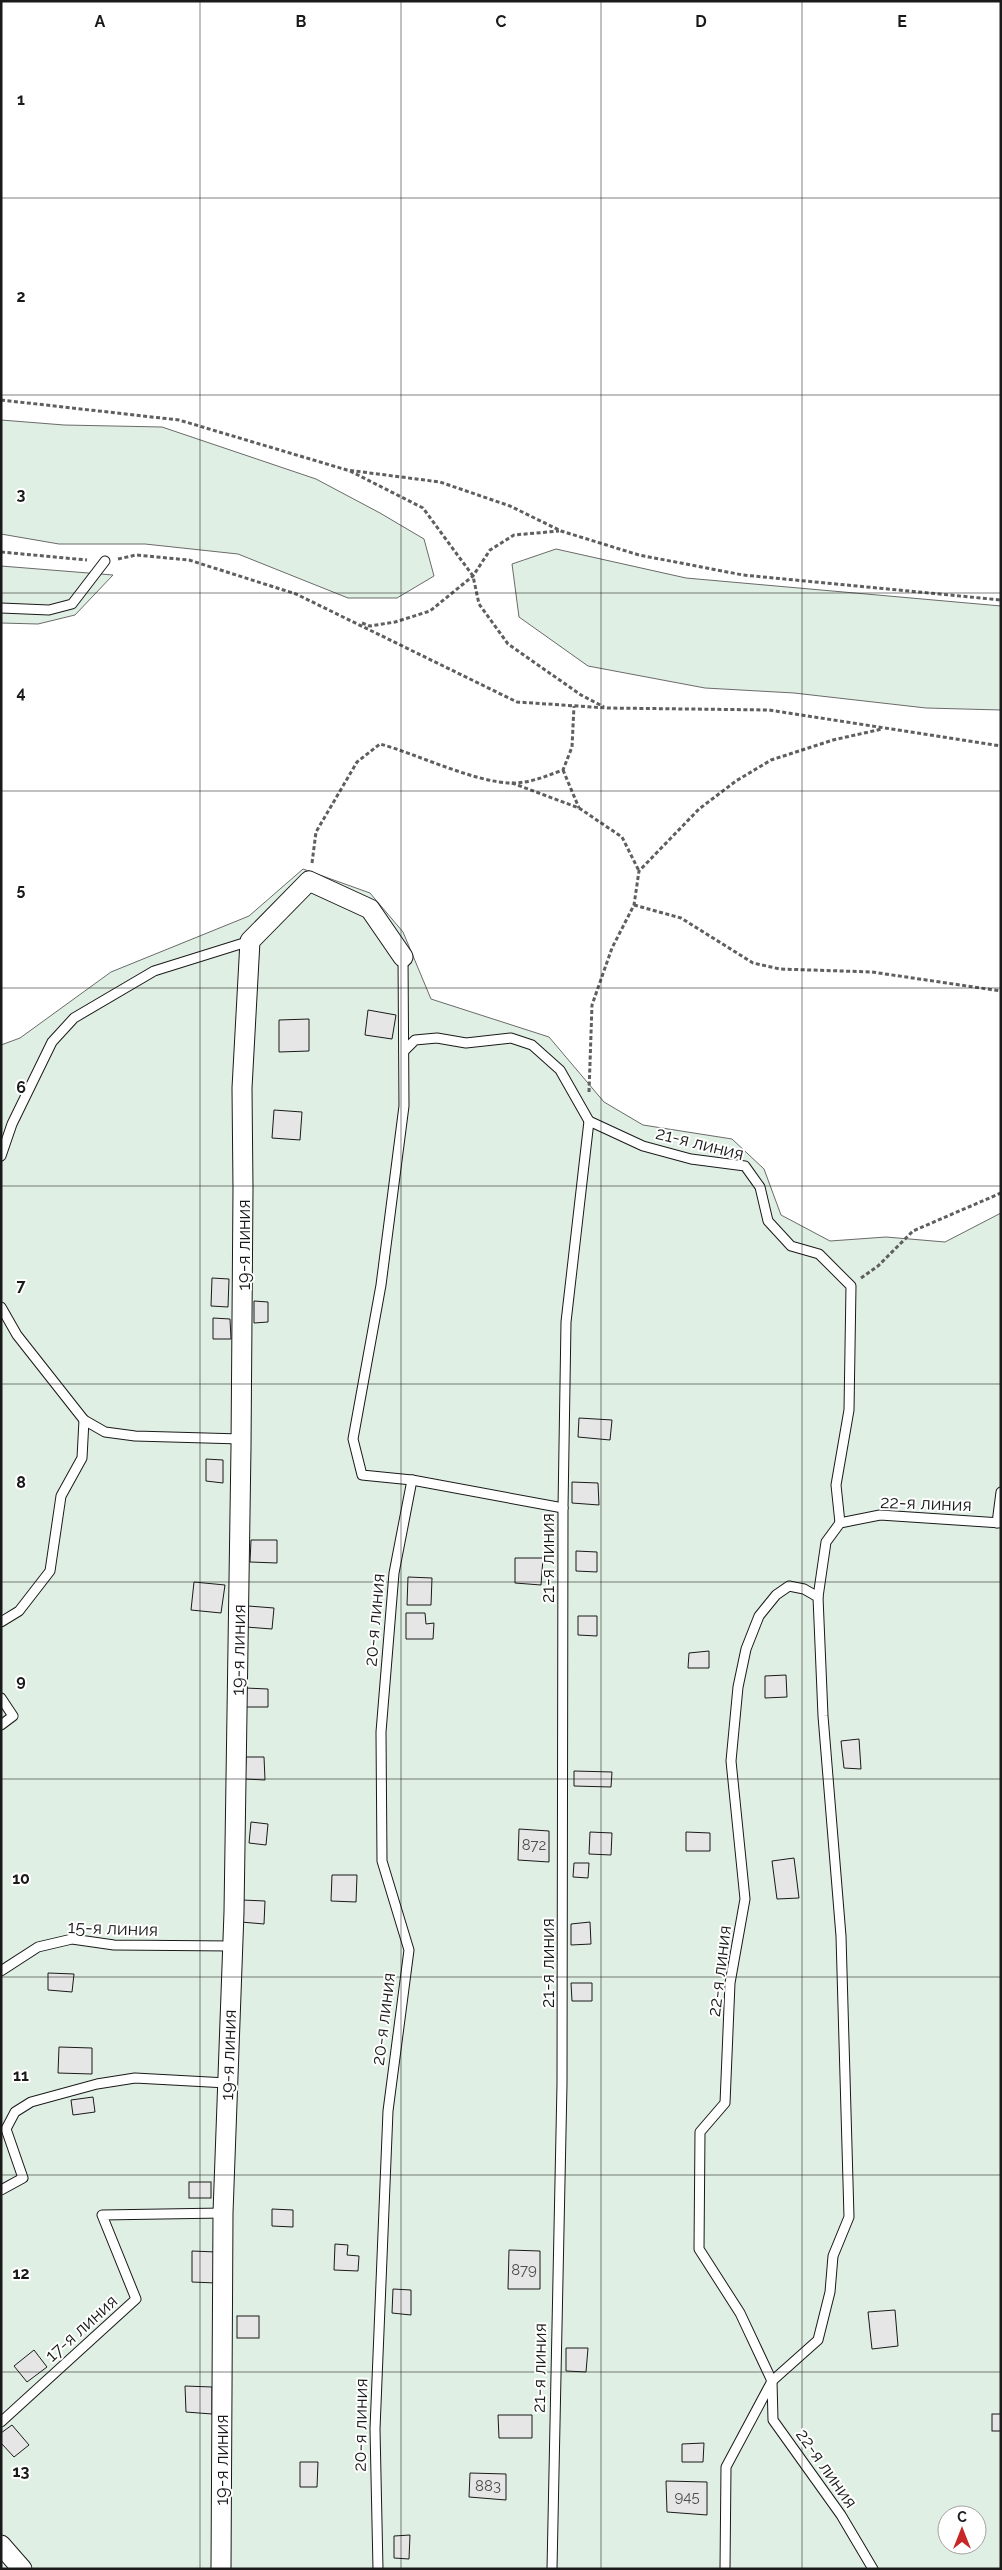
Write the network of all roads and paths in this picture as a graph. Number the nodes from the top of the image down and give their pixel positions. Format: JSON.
{"nodes":[{"id":1,"x":1,"y":400,"type":"edge"},
{"id":2,"x":347,"y":470,"type":"junction"},
{"id":3,"x":561,"y":531,"type":"junction"},
{"id":4,"x":1,"y":552,"type":"edge"},
{"id":5,"x":105,"y":561,"type":"junction"},
{"id":6,"x":473,"y":576,"type":"junction"},
{"id":7,"x":1001,"y":600,"type":"edge"},
{"id":8,"x":1,"y":608,"type":"edge"},
{"id":9,"x":347,"y":618,"type":"junction"},
{"id":10,"x":574,"y":706,"type":"junction"},
{"id":11,"x":607,"y":708,"type":"junction"},
{"id":12,"x":885,"y":728,"type":"junction"},
{"id":13,"x":1001,"y":746,"type":"edge"},
{"id":14,"x":564,"y":770,"type":"junction"},
{"id":15,"x":510,"y":783,"type":"junction"},
{"id":16,"x":579,"y":808,"type":"junction"},
{"id":17,"x":639,"y":871,"type":"junction"},
{"id":18,"x":309,"y":881,"type":"junction"},
{"id":19,"x":634,"y":905,"type":"junction"},
{"id":20,"x":250,"y":941,"type":"junction"},
{"id":21,"x":403,"y":956,"type":"joint"},
{"id":22,"x":1001,"y":991,"type":"edge"},
{"id":23,"x":404,"y":1051,"type":"junction"},
{"id":24,"x":588,"y":1120,"type":"junction"},
{"id":25,"x":1,"y":1156,"type":"edge"},
{"id":26,"x":1001,"y":1193,"type":"edge"},
{"id":27,"x":851,"y":1286,"type":"junction"},
{"id":28,"x":1,"y":1307,"type":"edge"},
{"id":29,"x":84,"y":1420,"type":"junction"},
{"id":30,"x":241,"y":1439,"type":"junction"},
{"id":31,"x":412,"y":1480,"type":"junction"},
{"id":32,"x":1001,"y":1492,"type":"edge"},
{"id":33,"x":563,"y":1508,"type":"junction"},
{"id":34,"x":840,"y":1523,"type":"junction"},
{"id":35,"x":999,"y":1523,"type":"edge"},
{"id":36,"x":818,"y":1597,"type":"junction"},
{"id":37,"x":1,"y":1622,"type":"edge"},
{"id":38,"x":1,"y":1698,"type":"edge"},
{"id":39,"x":1,"y":1725,"type":"edge"},
{"id":40,"x":231,"y":1946,"type":"junction"},
{"id":41,"x":1,"y":1971,"type":"edge"},
{"id":42,"x":227,"y":2083,"type":"junction"},
{"id":43,"x":1,"y":2190,"type":"edge"},
{"id":44,"x":223,"y":2213,"type":"junction"},
{"id":45,"x":772,"y":2381,"type":"junction"},
{"id":46,"x":1,"y":2422,"type":"edge"},
{"id":47,"x":1,"y":2545,"type":"edge"},
{"id":48,"x":22,"y":2569,"type":"edge"},
{"id":49,"x":220,"y":2569,"type":"edge"},
{"id":50,"x":378,"y":2569,"type":"edge"},
{"id":51,"x":552,"y":2569,"type":"edge"},
{"id":52,"x":725,"y":2569,"type":"edge"},
{"id":53,"x":873,"y":2569,"type":"edge"}],
"edges":[{"from":1,"to":2,"type":"path"},
{"from":2,"to":3,"type":"path"},
{"from":2,"to":6,"type":"path"},
{"from":3,"to":6,"type":"path"},
{"from":3,"to":7,"type":"path"},
{"from":4,"to":5,"type":"path"},
{"from":5,"to":8,"type":"lane"},
{"from":5,"to":9,"type":"path"},
{"from":6,"to":9,"type":"path"},
{"from":6,"to":11,"type":"path"},
{"from":9,"to":10,"type":"path"},
{"from":10,"to":11,"type":"path"},
{"from":10,"to":14,"type":"path"},
{"from":11,"to":12,"type":"path"},
{"from":12,"to":13,"type":"path"},
{"from":12,"to":17,"type":"path"},
{"from":14,"to":15,"type":"path"},
{"from":14,"to":16,"type":"path"},
{"from":15,"to":16,"type":"path"},
{"from":15,"to":18,"type":"path"},
{"from":16,"to":17,"type":"path"},
{"from":17,"to":19,"type":"path"},
{"from":18,"to":20,"type":"street"},
{"from":18,"to":21,"type":"street"},
{"from":19,"to":22,"type":"path"},
{"from":19,"to":24,"type":"path"},
{"from":20,"to":25,"type":"lane"},
{"from":20,"to":30,"type":"street","name":"19-я линия"},
{"from":21,"to":23,"type":"lane"},
{"from":23,"to":24,"type":"lane"},
{"from":23,"to":31,"type":"lane"},
{"from":24,"to":27,"type":"lane","name":"21-я линия"},
{"from":24,"to":33,"type":"lane","name":"21-я линия"},
{"from":26,"to":27,"type":"path"},
{"from":27,"to":34,"type":"lane"},
{"from":28,"to":29,"type":"lane"},
{"from":29,"to":30,"type":"lane"},
{"from":29,"to":37,"type":"lane"},
{"from":30,"to":40,"type":"street","name":"19-я линия"},
{"from":31,"to":33,"type":"lane"},
{"from":31,"to":50,"type":"lane","name":"20-я линия"},
{"from":32,"to":35,"type":"lane"},
{"from":33,"to":51,"type":"lane","name":"21-я линия"},
{"from":34,"to":35,"type":"lane","name":"22-я линия"},
{"from":34,"to":36,"type":"lane"},
{"from":36,"to":45,"type":"lane"},
{"from":36,"to":45,"type":"lane","name":"22-я линия"},
{"from":38,"to":39,"type":"lane"},
{"from":40,"to":41,"type":"lane","name":"15-я линия"},
{"from":40,"to":42,"type":"street","name":"19-я линия"},
{"from":42,"to":43,"type":"lane"},
{"from":42,"to":44,"type":"street","name":"19-я линия"},
{"from":44,"to":46,"type":"lane","name":"17-я линия"},
{"from":44,"to":49,"type":"street","name":"19-я линия"},
{"from":45,"to":52,"type":"lane"},
{"from":45,"to":53,"type":"lane","name":"22-я линия"},
{"from":47,"to":48,"type":"street"}]}
